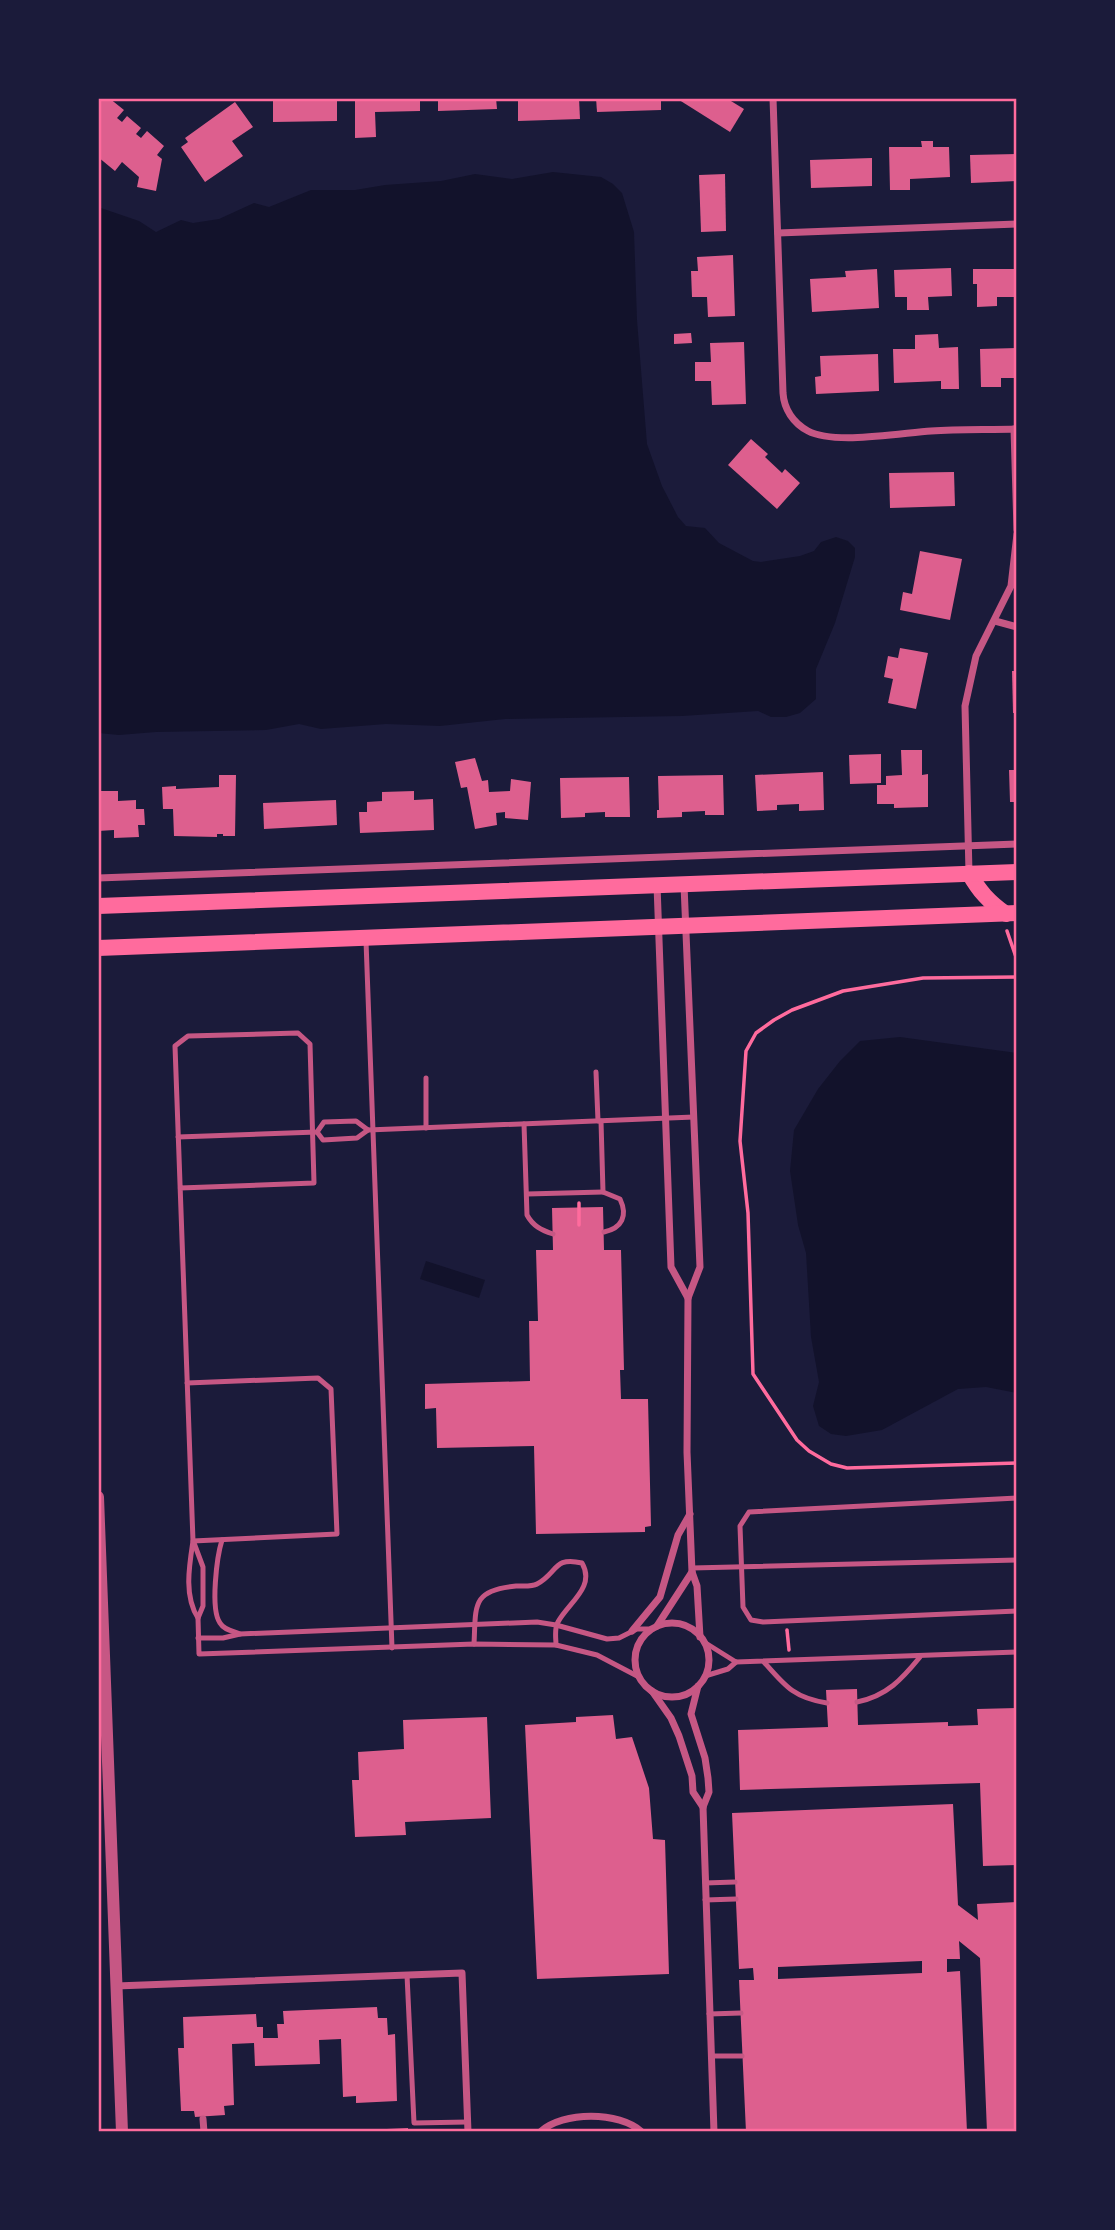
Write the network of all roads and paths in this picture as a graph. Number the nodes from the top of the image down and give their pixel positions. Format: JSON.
{"nodes":[{"id":1,"x":773,"y":98,"type":"edge"},
{"id":2,"x":1017,"y":224,"type":"edge"},
{"id":3,"x":778,"y":233,"type":"junction"},
{"id":4,"x":1015,"y":429,"type":"edge"},
{"id":5,"x":1017,"y":532,"type":"edge"},
{"id":6,"x":995,"y":621,"type":"junction"},
{"id":7,"x":1017,"y":627,"type":"edge"},
{"id":8,"x":1017,"y":844,"type":"edge"},
{"id":9,"x":968,"y":845,"type":"junction"},
{"id":10,"x":1017,"y":872,"type":"edge"},
{"id":11,"x":969,"y":873,"type":"junction"},
{"id":12,"x":98,"y":878,"type":"edge"},
{"id":13,"x":684,"y":884,"type":"junction"},
{"id":14,"x":657,"y":886,"type":"junction"},
{"id":15,"x":98,"y":906,"type":"edge"},
{"id":16,"x":1011,"y":914,"type":"edge"},
{"id":17,"x":686,"y":925,"type":"junction"},
{"id":18,"x":659,"y":927,"type":"junction"},
{"id":19,"x":1007,"y":931,"type":"dead end"},
{"id":20,"x":366,"y":937,"type":"junction"},
{"id":21,"x":98,"y":948,"type":"edge"},
{"id":22,"x":1017,"y":960,"type":"edge"},
{"id":23,"x":1017,"y":977,"type":"edge"},
{"id":24,"x":596,"y":1072,"type":"dead end"},
{"id":25,"x":426,"y":1078,"type":"dead end"},
{"id":26,"x":694,"y":1117,"type":"junction"},
{"id":27,"x":666,"y":1119,"type":"junction"},
{"id":28,"x":599,"y":1121,"type":"junction"},
{"id":29,"x":524,"y":1124,"type":"junction"},
{"id":30,"x":426,"y":1128,"type":"junction"},
{"id":31,"x":370,"y":1130,"type":"junction"},
{"id":32,"x":314,"y":1132,"type":"junction"},
{"id":33,"x":178,"y":1137,"type":"junction"},
{"id":34,"x":180,"y":1188,"type":"junction"},
{"id":35,"x":603,"y":1192,"type":"junction"},
{"id":36,"x":527,"y":1194,"type":"junction"},
{"id":37,"x":579,"y":1201,"type":"dead end"},
{"id":38,"x":579,"y":1225,"type":"dead end"},
{"id":39,"x":604,"y":1232,"type":"dead end"},
{"id":40,"x":553,"y":1234,"type":"dead end"},
{"id":41,"x":688,"y":1298,"type":"junction"},
{"id":42,"x":187,"y":1383,"type":"junction"},
{"id":43,"x":1017,"y":1463,"type":"edge"},
{"id":44,"x":98,"y":1497,"type":"edge"},
{"id":45,"x":1017,"y":1498,"type":"edge"},
{"id":46,"x":690,"y":1513,"type":"junction"},
{"id":47,"x":222,"y":1540,"type":"junction"},
{"id":48,"x":193,"y":1541,"type":"junction"},
{"id":49,"x":1017,"y":1560,"type":"edge"},
{"id":50,"x":741,"y":1568,"type":"junction"},
{"id":51,"x":692,"y":1570,"type":"junction"},
{"id":52,"x":1017,"y":1611,"type":"edge"},
{"id":53,"x":198,"y":1618,"type":"junction"},
{"id":54,"x":475,"y":1623,"type":"junction"},
{"id":55,"x":556,"y":1625,"type":"junction"},
{"id":56,"x":391,"y":1627,"type":"junction"},
{"id":57,"x":655,"y":1628,"type":"junction"},
{"id":58,"x":787,"y":1629,"type":"dead end"},
{"id":59,"x":632,"y":1631,"type":"junction"},
{"id":60,"x":240,"y":1634,"type":"junction"},
{"id":61,"x":198,"y":1638,"type":"junction"},
{"id":62,"x":702,"y":1639,"type":"junction"},
{"id":63,"x":474,"y":1644,"type":"junction"},
{"id":64,"x":556,"y":1645,"type":"junction"},
{"id":65,"x":392,"y":1648,"type":"junction"},
{"id":66,"x":789,"y":1652,"type":"dead end"},
{"id":67,"x":1017,"y":1652,"type":"edge"},
{"id":68,"x":920,"y":1657,"type":"junction"},
{"id":69,"x":736,"y":1662,"type":"junction"},
{"id":70,"x":764,"y":1662,"type":"junction"},
{"id":71,"x":705,"y":1676,"type":"junction"},
{"id":72,"x":639,"y":1677,"type":"junction"},
{"id":73,"x":698,"y":1686,"type":"junction"},
{"id":74,"x":652,"y":1691,"type":"junction"},
{"id":75,"x":857,"y":1702,"type":"dead end"},
{"id":76,"x":827,"y":1703,"type":"dead end"},
{"id":77,"x":703,"y":1807,"type":"junction"},
{"id":78,"x":735,"y":1882,"type":"dead end"},
{"id":79,"x":705,"y":1883,"type":"junction"},
{"id":80,"x":736,"y":1899,"type":"dead end"},
{"id":81,"x":705,"y":1900,"type":"junction"},
{"id":82,"x":407,"y":1975,"type":"junction"},
{"id":83,"x":116,"y":1986,"type":"junction"},
{"id":84,"x":740,"y":2013,"type":"dead end"},
{"id":85,"x":709,"y":2014,"type":"junction"},
{"id":86,"x":710,"y":2056,"type":"junction"},
{"id":87,"x":742,"y":2056,"type":"dead end"},
{"id":88,"x":203,"y":2119,"type":"dead end"},
{"id":89,"x":467,"y":2122,"type":"junction"},
{"id":90,"x":122,"y":2132,"type":"edge"},
{"id":91,"x":204,"y":2132,"type":"edge"},
{"id":92,"x":468,"y":2132,"type":"edge"},
{"id":93,"x":540,"y":2132,"type":"edge"},
{"id":94,"x":642,"y":2132,"type":"edge"},
{"id":95,"x":714,"y":2132,"type":"edge"}],
"edges":[{"from":1,"to":3,"type":"street"},
{"from":2,"to":3,"type":"street"},
{"from":3,"to":4,"type":"street"},
{"from":4,"to":5,"type":"street"},
{"from":5,"to":6,"type":"street"},
{"from":6,"to":7,"type":"street"},
{"from":6,"to":9,"type":"street"},
{"from":8,"to":9,"type":"street"},
{"from":9,"to":11,"type":"street"},
{"from":9,"to":12,"type":"street"},
{"from":10,"to":11,"type":"main road"},
{"from":11,"to":13,"type":"main road"},
{"from":11,"to":16,"type":"main road"},
{"from":13,"to":14,"type":"main road"},
{"from":13,"to":17,"type":"street"},
{"from":14,"to":15,"type":"main road"},
{"from":14,"to":18,"type":"street"},
{"from":16,"to":17,"type":"main road"},
{"from":17,"to":18,"type":"main road"},
{"from":17,"to":26,"type":"street"},
{"from":18,"to":20,"type":"main road"},
{"from":18,"to":27,"type":"street"},
{"from":19,"to":22,"type":"path"},
{"from":20,"to":21,"type":"main road"},
{"from":20,"to":31,"type":"lane"},
{"from":23,"to":43,"type":"path"},
{"from":24,"to":28,"type":"lane"},
{"from":25,"to":30,"type":"lane"},
{"from":26,"to":27,"type":"lane"},
{"from":26,"to":41,"type":"street"},
{"from":27,"to":28,"type":"lane"},
{"from":27,"to":41,"type":"street"},
{"from":28,"to":29,"type":"lane"},
{"from":28,"to":35,"type":"lane"},
{"from":29,"to":30,"type":"lane"},
{"from":29,"to":36,"type":"lane"},
{"from":30,"to":31,"type":"lane"},
{"from":31,"to":32,"type":"lane"},
{"from":31,"to":32,"type":"lane"},
{"from":31,"to":56,"type":"lane"},
{"from":32,"to":33,"type":"lane"},
{"from":32,"to":33,"type":"lane"},
{"from":32,"to":34,"type":"lane"},
{"from":33,"to":34,"type":"lane"},
{"from":34,"to":42,"type":"lane"},
{"from":35,"to":36,"type":"lane"},
{"from":35,"to":39,"type":"lane"},
{"from":36,"to":40,"type":"lane"},
{"from":37,"to":38,"type":"path"},
{"from":41,"to":46,"type":"street"},
{"from":42,"to":47,"type":"lane"},
{"from":42,"to":48,"type":"lane"},
{"from":44,"to":83,"type":"street"},
{"from":45,"to":50,"type":"lane"},
{"from":46,"to":51,"type":"street"},
{"from":46,"to":59,"type":"street"},
{"from":47,"to":48,"type":"lane"},
{"from":47,"to":60,"type":"lane"},
{"from":48,"to":53,"type":"lane"},
{"from":48,"to":53,"type":"lane"},
{"from":49,"to":50,"type":"lane"},
{"from":50,"to":51,"type":"lane"},
{"from":50,"to":52,"type":"lane"},
{"from":51,"to":57,"type":"street"},
{"from":51,"to":62,"type":"street"},
{"from":53,"to":61,"type":"lane"},
{"from":54,"to":55,"type":"lane"},
{"from":54,"to":55,"type":"lane"},
{"from":54,"to":56,"type":"lane"},
{"from":54,"to":63,"type":"lane"},
{"from":55,"to":59,"type":"lane"},
{"from":55,"to":64,"type":"lane"},
{"from":56,"to":60,"type":"lane"},
{"from":56,"to":65,"type":"lane"},
{"from":57,"to":59,"type":"lane"},
{"from":57,"to":62,"type":"street"},
{"from":57,"to":72,"type":"street"},
{"from":58,"to":66,"type":"path"},
{"from":60,"to":61,"type":"lane"},
{"from":61,"to":65,"type":"lane"},
{"from":62,"to":69,"type":"lane"},
{"from":62,"to":71,"type":"street"},
{"from":63,"to":64,"type":"lane"},
{"from":63,"to":65,"type":"lane"},
{"from":64,"to":72,"type":"lane"},
{"from":67,"to":68,"type":"lane"},
{"from":68,"to":70,"type":"lane"},
{"from":68,"to":75,"type":"lane"},
{"from":69,"to":70,"type":"lane"},
{"from":69,"to":71,"type":"lane"},
{"from":70,"to":76,"type":"lane"},
{"from":71,"to":73,"type":"street"},
{"from":72,"to":74,"type":"street"},
{"from":73,"to":74,"type":"street"},
{"from":73,"to":77,"type":"street"},
{"from":74,"to":77,"type":"street"},
{"from":77,"to":79,"type":"street"},
{"from":78,"to":79,"type":"lane"},
{"from":79,"to":81,"type":"street"},
{"from":80,"to":81,"type":"lane"},
{"from":81,"to":85,"type":"street"},
{"from":82,"to":83,"type":"street"},
{"from":82,"to":89,"type":"lane"},
{"from":82,"to":89,"type":"street"},
{"from":83,"to":90,"type":"street"},
{"from":84,"to":85,"type":"lane"},
{"from":85,"to":86,"type":"street"},
{"from":86,"to":87,"type":"lane"},
{"from":86,"to":95,"type":"street"},
{"from":88,"to":91,"type":"street"},
{"from":89,"to":92,"type":"street"},
{"from":93,"to":94,"type":"street"}]}
